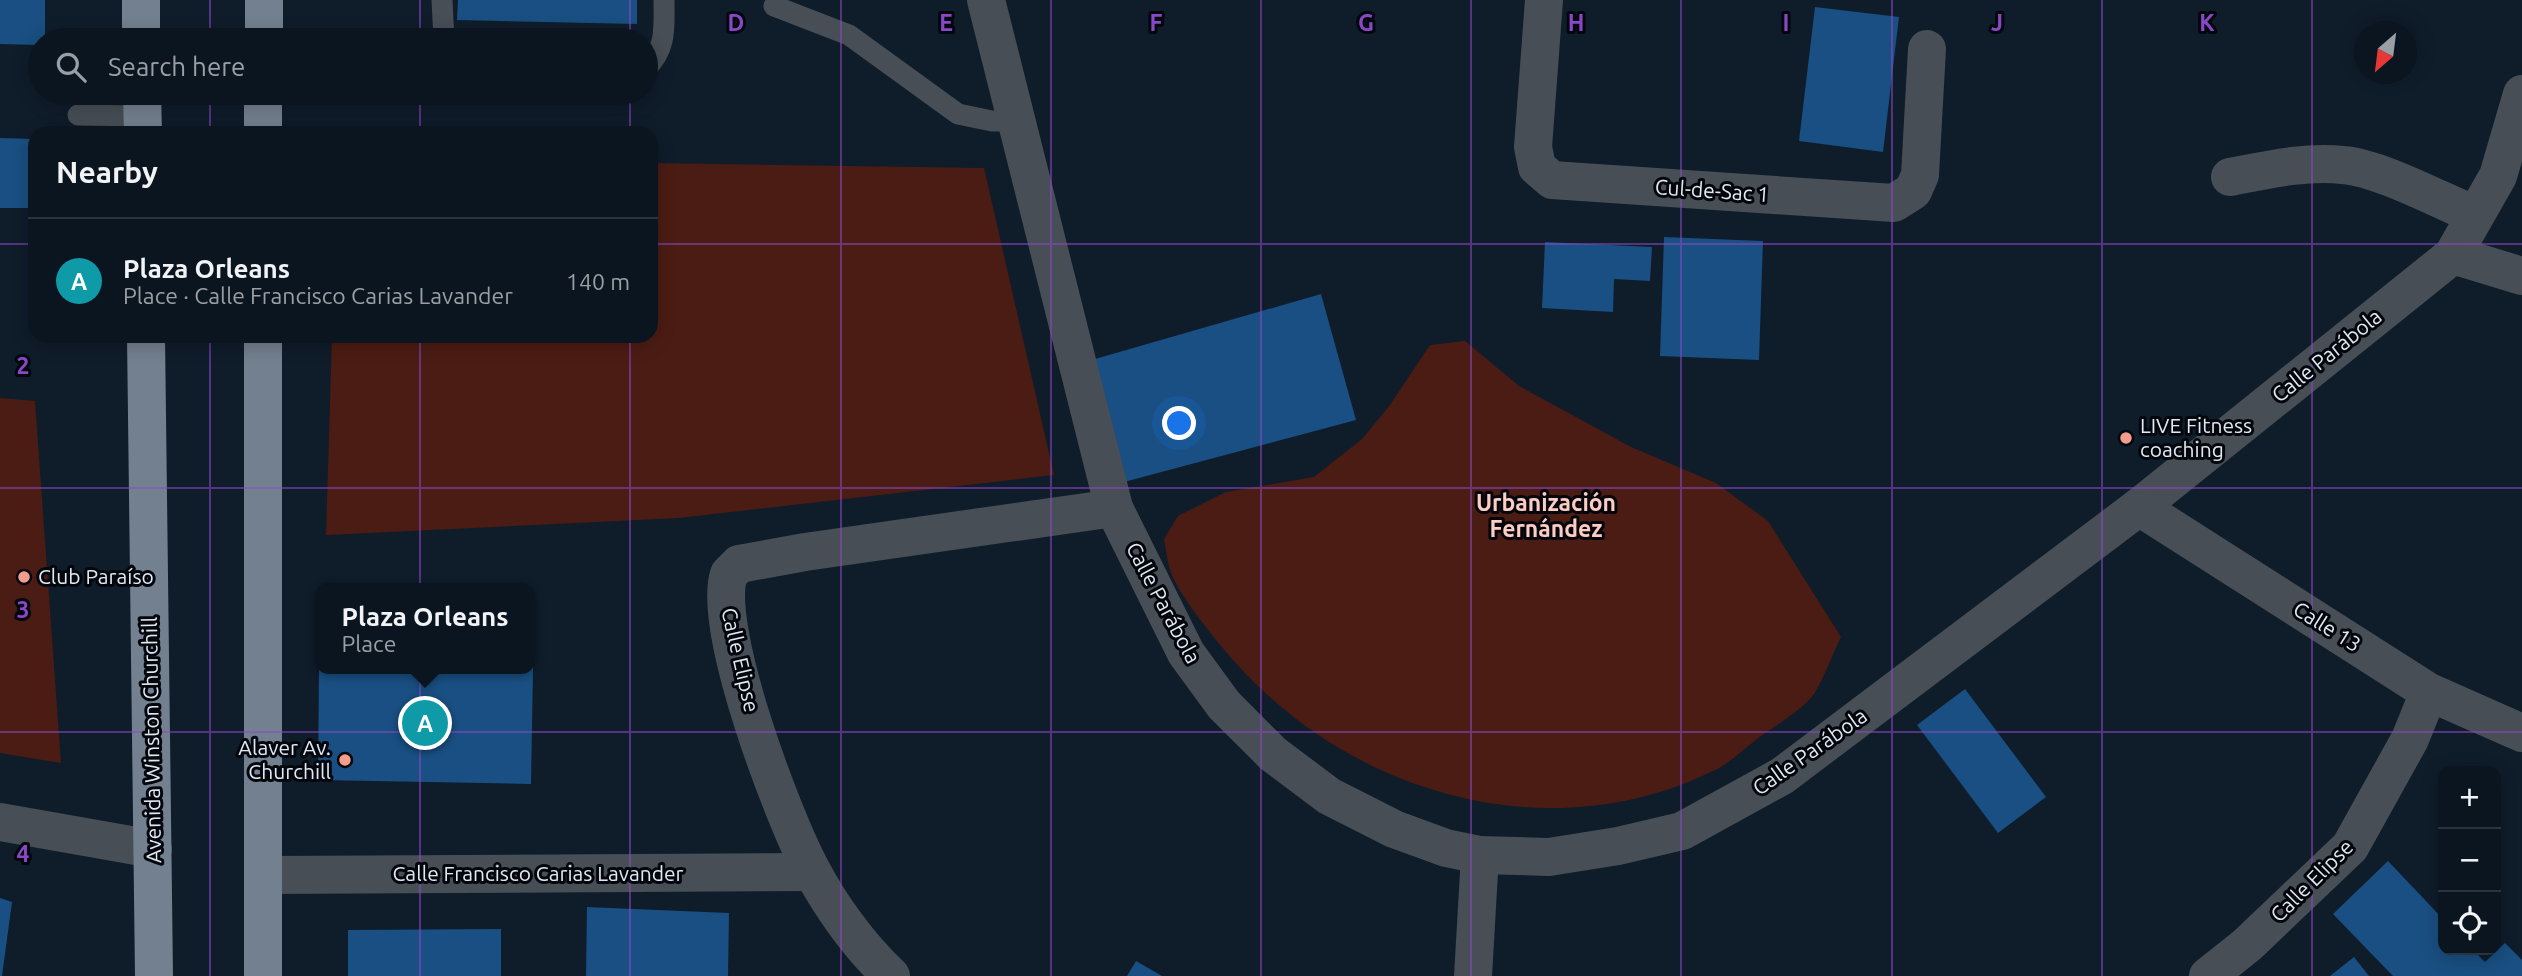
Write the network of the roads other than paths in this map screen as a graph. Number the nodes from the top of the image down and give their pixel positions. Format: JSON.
{"nodes":[{"id":1,"x":141,"y":0,"type":"edge"},
{"id":2,"x":264,"y":0,"type":"edge"},
{"id":3,"x":442,"y":0,"type":"edge"},
{"id":4,"x":664,"y":0,"type":"edge"},
{"id":5,"x":986,"y":0,"type":"edge"},
{"id":6,"x":1544,"y":0,"type":"edge"},
{"id":7,"x":774,"y":6,"type":"dead end"},
{"id":8,"x":141,"y":28,"type":"edge"},
{"id":9,"x":264,"y":28,"type":"edge"},
{"id":10,"x":443,"y":28,"type":"edge"},
{"id":11,"x":1927,"y":49,"type":"dead end"},
{"id":12,"x":658,"y":53,"type":"edge"},
{"id":13,"x":2522,"y":94,"type":"edge"},
{"id":14,"x":263,"y":105,"type":"edge"},
{"id":15,"x":142,"y":114,"type":"edge"},
{"id":16,"x":78,"y":115,"type":"dead end"},
{"id":17,"x":1017,"y":121,"type":"junction"},
{"id":18,"x":263,"y":126,"type":"edge"},
{"id":19,"x":2230,"y":177,"type":"dead end"},
{"id":20,"x":2475,"y":215,"type":"junction"},
{"id":21,"x":2453,"y":255,"type":"junction"},
{"id":22,"x":2522,"y":276,"type":"edge"},
{"id":23,"x":146,"y":343,"type":"edge"},
{"id":24,"x":263,"y":343,"type":"edge"},
{"id":25,"x":1114,"y":508,"type":"junction"},
{"id":26,"x":2139,"y":508,"type":"junction"},
{"id":27,"x":2429,"y":692,"type":"junction"},
{"id":28,"x":2522,"y":733,"type":"edge"},
{"id":29,"x":0,"y":822,"type":"edge"},
{"id":30,"x":153,"y":849,"type":"junction"},
{"id":31,"x":1480,"y":855,"type":"junction"},
{"id":32,"x":813,"y":872,"type":"junction"},
{"id":33,"x":264,"y":875,"type":"junction"},
{"id":34,"x":154,"y":976,"type":"edge"},
{"id":35,"x":263,"y":976,"type":"edge"},
{"id":36,"x":891,"y":976,"type":"edge"},
{"id":37,"x":1473,"y":976,"type":"edge"},
{"id":38,"x":2208,"y":976,"type":"edge"}],
"edges":[{"from":1,"to":8,"type":"main road"},
{"from":2,"to":9,"type":"main road"},
{"from":3,"to":10,"type":"lane"},
{"from":4,"to":12,"type":"lane"},
{"from":5,"to":17,"type":"street","name":"Calle Parábola"},
{"from":6,"to":11,"type":"street","name":"Cul-de-Sac 1"},
{"from":7,"to":17,"type":"lane"},
{"from":13,"to":20,"type":"street","name":"Calle Parábola"},
{"from":14,"to":18,"type":"main road"},
{"from":15,"to":16,"type":"lane"},
{"from":17,"to":25,"type":"street","name":"Calle Parábola"},
{"from":19,"to":20,"type":"street"},
{"from":20,"to":21,"type":"street","name":"Calle Parábola"},
{"from":21,"to":22,"type":"street"},
{"from":21,"to":26,"type":"street","name":"Calle Parábola"},
{"from":23,"to":30,"type":"main road","name":"Avenida Winston Churchill"},
{"from":24,"to":33,"type":"main road"},
{"from":25,"to":31,"type":"street","name":"Calle Parábola"},
{"from":25,"to":32,"type":"street","name":"Calle Elipse"},
{"from":26,"to":27,"type":"street","name":"Calle 13"},
{"from":26,"to":31,"type":"street","name":"Calle Parábola"},
{"from":27,"to":28,"type":"street","name":"Calle 13"},
{"from":27,"to":38,"type":"street","name":"Calle Elipse"},
{"from":29,"to":30,"type":"street"},
{"from":30,"to":34,"type":"main road","name":"Avenida Winston Churchill"},
{"from":31,"to":37,"type":"street"},
{"from":32,"to":33,"type":"street","name":"Calle Francisco Carias Lavander"},
{"from":32,"to":36,"type":"street","name":"Calle Elipse"},
{"from":33,"to":35,"type":"main road"}]}
